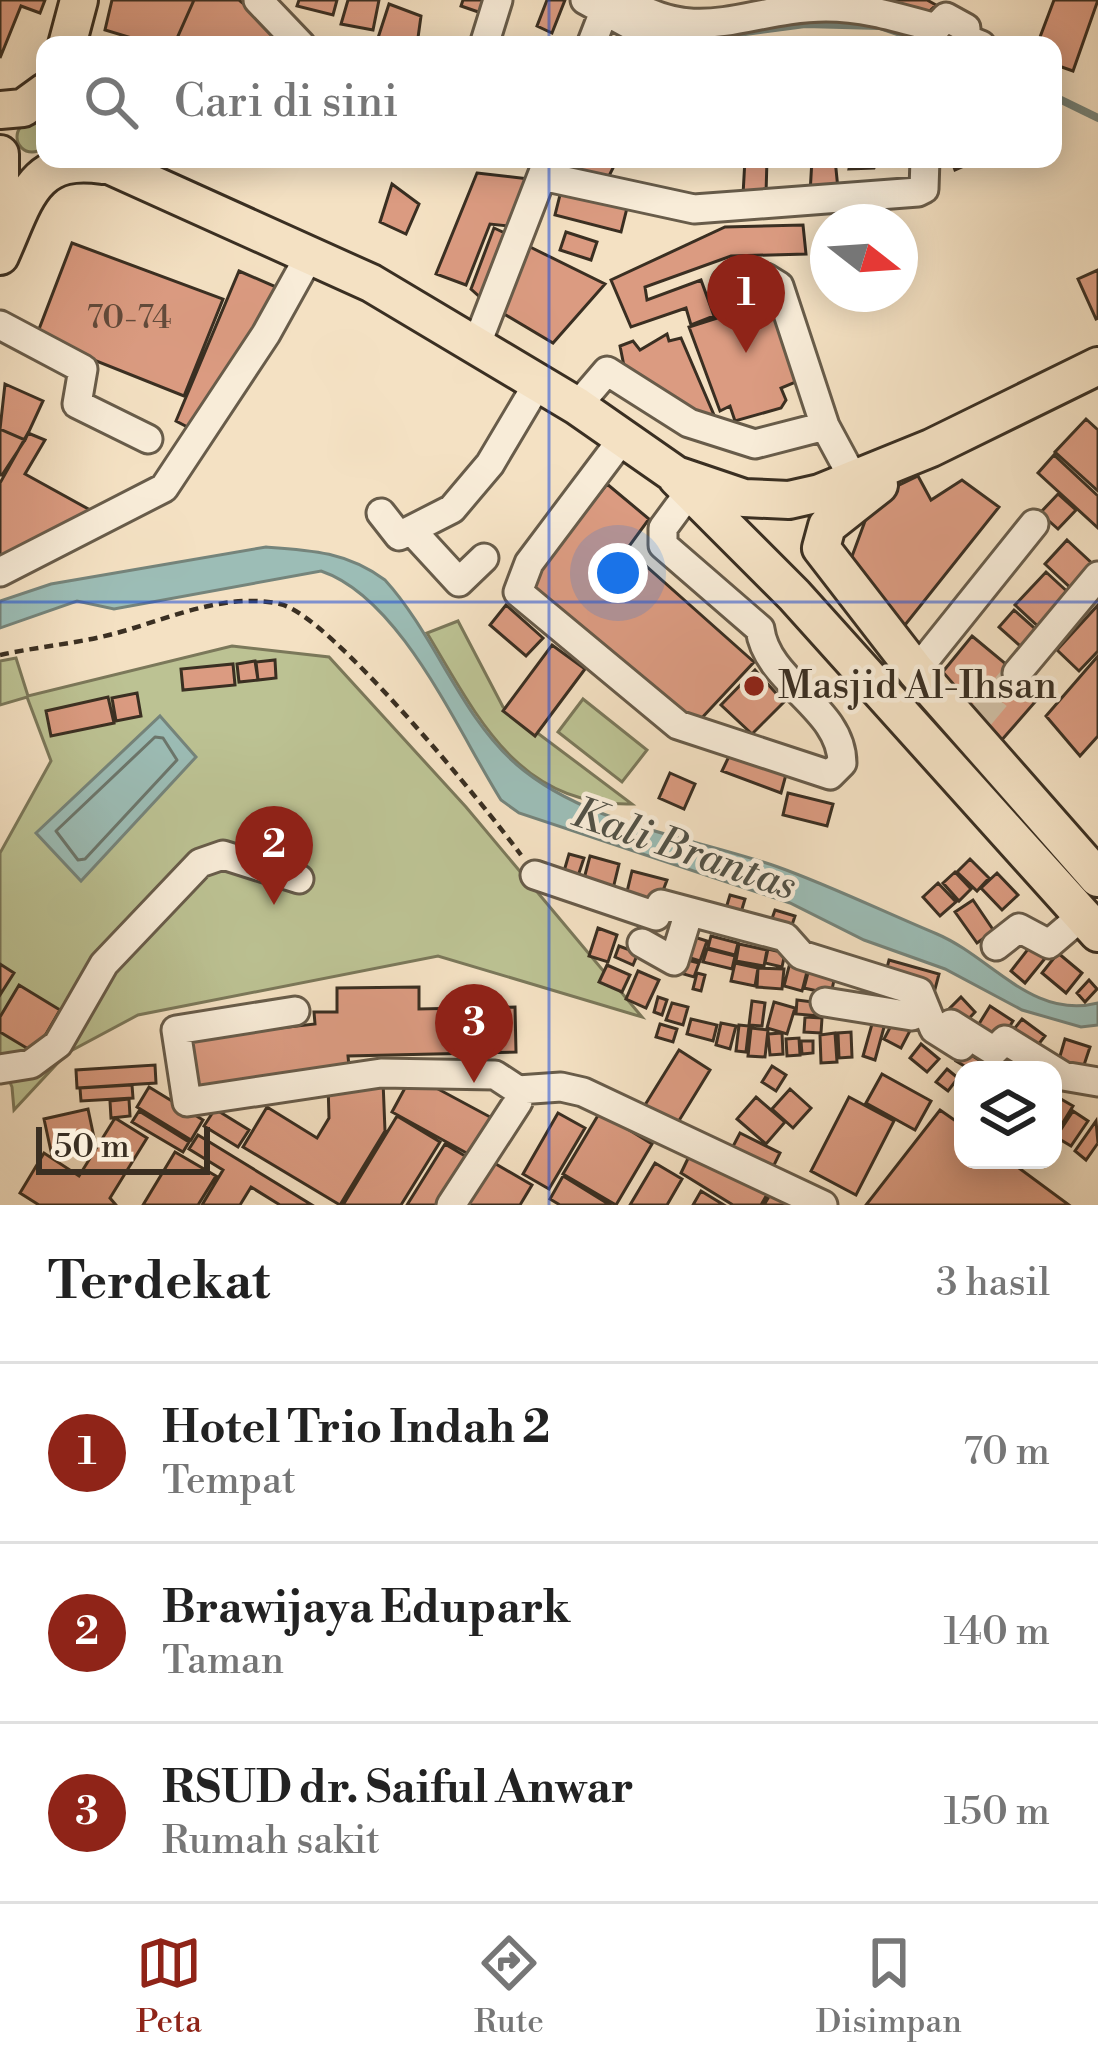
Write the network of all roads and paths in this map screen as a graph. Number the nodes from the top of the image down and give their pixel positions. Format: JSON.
{"nodes":[{"id":1,"x":79,"y":0,"type":"edge"},
{"id":2,"x":258,"y":0,"type":"edge"},
{"id":3,"x":498,"y":0,"type":"edge"},
{"id":4,"x":869,"y":4,"type":"edge"},
{"id":5,"x":604,"y":5,"type":"edge"},
{"id":6,"x":716,"y":24,"type":"edge"},
{"id":7,"x":964,"y":30,"type":"edge"},
{"id":8,"x":69,"y":36,"type":"edge"},
{"id":9,"x":292,"y":36,"type":"edge"},
{"id":10,"x":487,"y":36,"type":"edge"},
{"id":11,"x":594,"y":36,"type":"edge"},
{"id":12,"x":674,"y":36,"type":"edge"},
{"id":13,"x":36,"y":96,"type":"edge"},
{"id":14,"x":5,"y":111,"type":"edge"},
{"id":15,"x":53,"y":168,"type":"edge"},
{"id":16,"x":114,"y":168,"type":"edge"},
{"id":17,"x":545,"y":168,"type":"edge"},
{"id":18,"x":548,"y":168,"type":"edge"},
{"id":19,"x":925,"y":168,"type":"edge"},
{"id":20,"x":310,"y":253,"type":"junction"},
{"id":21,"x":0,"y":256,"type":"edge"},
{"id":22,"x":726,"y":282,"type":"dead end"},
{"id":23,"x":0,"y":325,"type":"edge"},
{"id":24,"x":476,"y":346,"type":"junction"},
{"id":25,"x":1098,"y":366,"type":"edge"},
{"id":26,"x":538,"y":383,"type":"junction"},
{"id":27,"x":577,"y":406,"type":"junction"},
{"id":28,"x":825,"y":426,"type":"junction"},
{"id":29,"x":623,"y":438,"type":"junction"},
{"id":30,"x":148,"y":439,"type":"dead end"},
{"id":31,"x":931,"y":448,"type":"junction"},
{"id":32,"x":853,"y":478,"type":"junction"},
{"id":33,"x":682,"y":484,"type":"junction"},
{"id":34,"x":381,"y":513,"type":"dead end"},
{"id":35,"x":1034,"y":524,"type":"dead end"},
{"id":36,"x":413,"y":532,"type":"junction"},
{"id":37,"x":484,"y":557,"type":"dead end"},
{"id":38,"x":827,"y":557,"type":"junction"},
{"id":39,"x":0,"y":572,"type":"edge"},
{"id":40,"x":1098,"y":576,"type":"edge"},
{"id":41,"x":794,"y":595,"type":"junction"},
{"id":42,"x":760,"y":629,"type":"junction"},
{"id":43,"x":0,"y":655,"type":"edge"},
{"id":44,"x":916,"y":671,"type":"junction"},
{"id":45,"x":1017,"y":673,"type":"tunnel mouth"},
{"id":46,"x":535,"y":874,"type":"joint"},
{"id":47,"x":1098,"y":878,"type":"edge"},
{"id":48,"x":299,"y":879,"type":"dead end"},
{"id":49,"x":689,"y":912,"type":"junction"},
{"id":50,"x":1090,"y":924,"type":"edge"},
{"id":51,"x":642,"y":943,"type":"dead end"},
{"id":52,"x":996,"y":946,"type":"dead end"},
{"id":53,"x":825,"y":1003,"type":"dead end"},
{"id":54,"x":926,"y":1009,"type":"junction"},
{"id":55,"x":295,"y":1011,"type":"dead end"},
{"id":56,"x":961,"y":1046,"type":"dead end"},
{"id":57,"x":0,"y":1069,"type":"edge"},
{"id":58,"x":1098,"y":1082,"type":"edge"},
{"id":59,"x":518,"y":1090,"type":"junction"},
{"id":60,"x":451,"y":1205,"type":"edge"},
{"id":61,"x":823,"y":1205,"type":"edge"}],
"edges":[{"from":1,"to":8,"type":"main road"},
{"from":2,"to":9,"type":"street"},
{"from":3,"to":10,"type":"street"},
{"from":4,"to":6,"type":"street"},
{"from":4,"to":7,"type":"street"},
{"from":5,"to":6,"type":"street"},
{"from":5,"to":11,"type":"street"},
{"from":5,"to":12,"type":"street"},
{"from":13,"to":14,"type":"main road"},
{"from":15,"to":21,"type":"main road"},
{"from":16,"to":20,"type":"main road"},
{"from":17,"to":24,"type":"street"},
{"from":18,"to":19,"type":"street"},
{"from":20,"to":24,"type":"main road"},
{"from":20,"to":39,"type":"street"},
{"from":22,"to":28,"type":"street"},
{"from":23,"to":30,"type":"street"},
{"from":24,"to":26,"type":"main road"},
{"from":25,"to":31,"type":"main road"},
{"from":26,"to":27,"type":"main road"},
{"from":26,"to":36,"type":"street"},
{"from":27,"to":28,"type":"street"},
{"from":27,"to":29,"type":"main road"},
{"from":28,"to":32,"type":"street"},
{"from":29,"to":33,"type":"main road"},
{"from":29,"to":42,"type":"street"},
{"from":31,"to":32,"type":"main road"},
{"from":31,"to":38,"type":"main road"},
{"from":32,"to":33,"type":"main road"},
{"from":33,"to":41,"type":"main road"},
{"from":33,"to":42,"type":"street"},
{"from":34,"to":36,"type":"street"},
{"from":35,"to":44,"type":"street"},
{"from":36,"to":37,"type":"street"},
{"from":38,"to":41,"type":"main road"},
{"from":38,"to":44,"type":"main road"},
{"from":40,"to":45,"type":"street"},
{"from":41,"to":42,"type":"street"},
{"from":41,"to":50,"type":"main road"},
{"from":43,"to":46,"type":"path"},
{"from":44,"to":47,"type":"main road"},
{"from":46,"to":49,"type":"street"},
{"from":48,"to":57,"type":"street"},
{"from":49,"to":51,"type":"street"},
{"from":49,"to":54,"type":"street"},
{"from":50,"to":52,"type":"street"},
{"from":53,"to":54,"type":"street"},
{"from":54,"to":56,"type":"street"},
{"from":54,"to":58,"type":"street"},
{"from":55,"to":59,"type":"street"},
{"from":59,"to":60,"type":"street"},
{"from":59,"to":61,"type":"street"}]}
